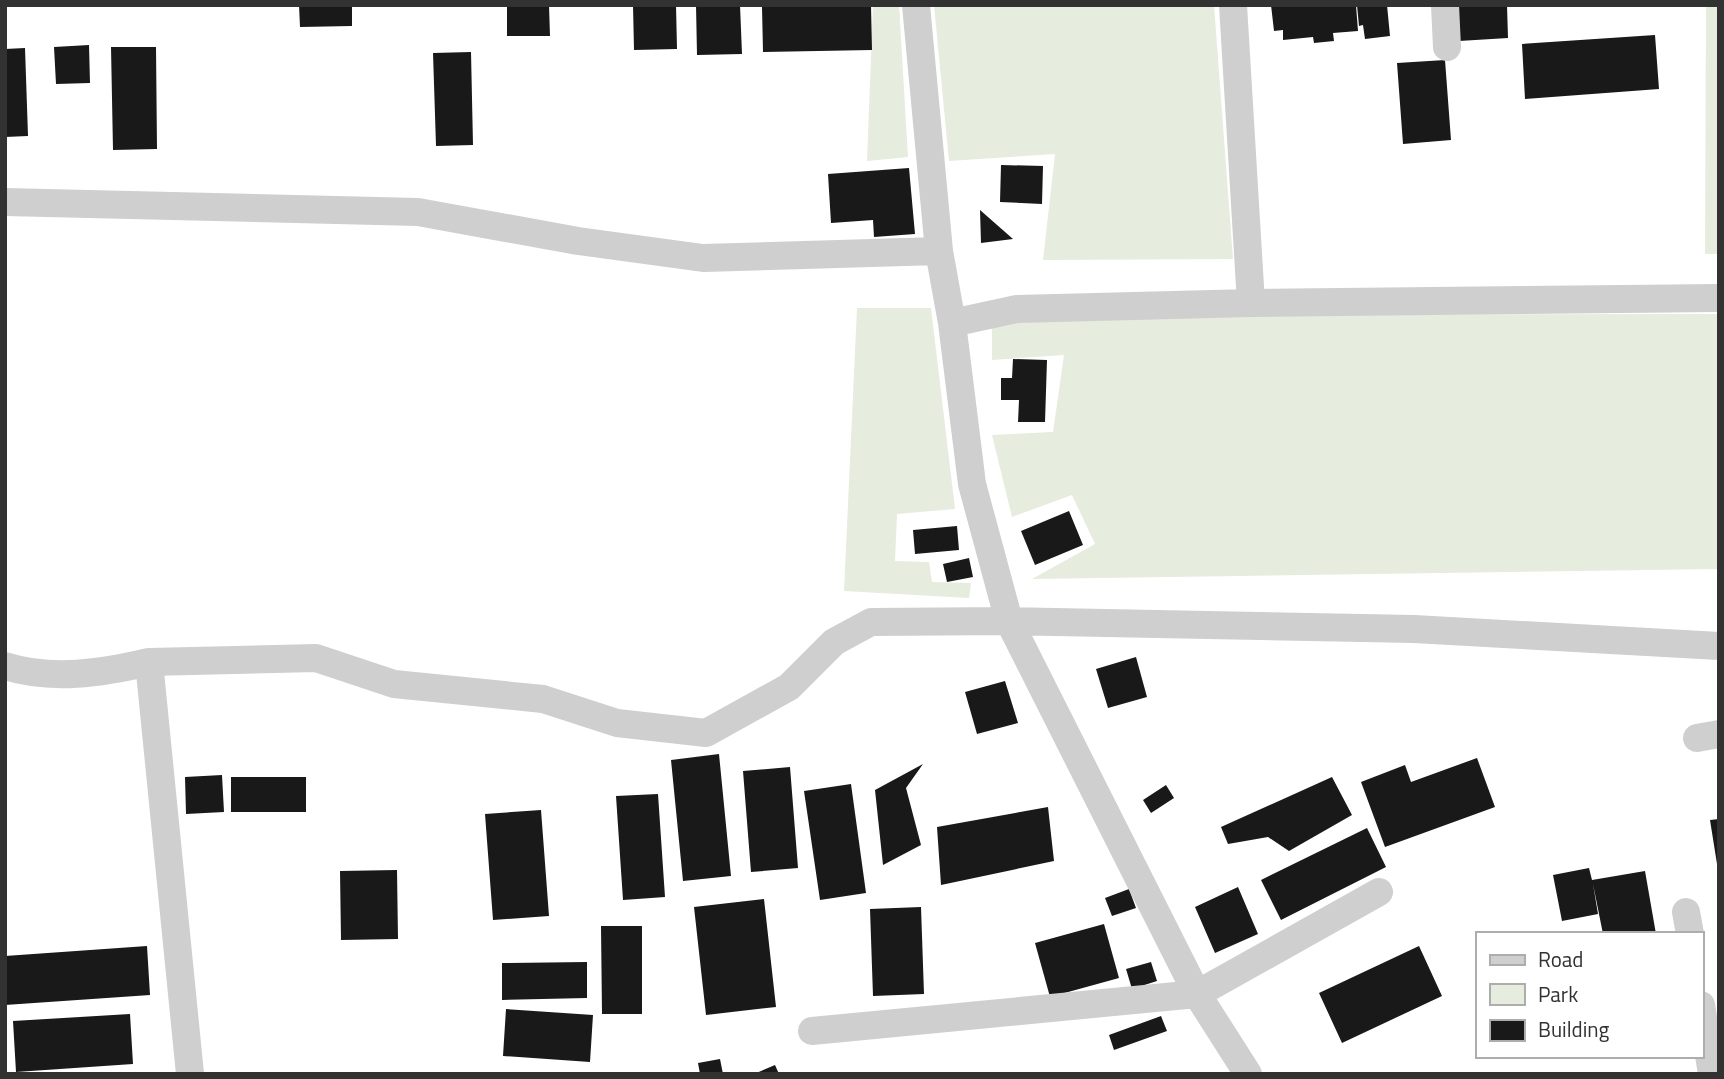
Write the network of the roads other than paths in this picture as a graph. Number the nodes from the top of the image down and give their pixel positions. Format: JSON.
{"nodes":[{"id":1,"x":916,"y":5,"type":"edge"},
{"id":2,"x":1233,"y":5,"type":"edge"},
{"id":3,"x":1445,"y":5,"type":"edge"},
{"id":4,"x":1447,"y":47,"type":"dead end"},
{"id":5,"x":5,"y":202,"type":"edge"},
{"id":6,"x":939,"y":251,"type":"junction"},
{"id":7,"x":1719,"y":298,"type":"edge"},
{"id":8,"x":1251,"y":303,"type":"junction"},
{"id":9,"x":952,"y":323,"type":"junction"},
{"id":10,"x":1009,"y":621,"type":"junction"},
{"id":11,"x":1719,"y":646,"type":"edge"},
{"id":12,"x":149,"y":662,"type":"junction"},
{"id":13,"x":5,"y":666,"type":"edge"},
{"id":14,"x":1379,"y":892,"type":"dead end"},
{"id":15,"x":1197,"y":993,"type":"junction"},
{"id":16,"x":1703,"y":1018,"type":"edge"},
{"id":17,"x":812,"y":1031,"type":"dead end"},
{"id":18,"x":190,"y":1074,"type":"edge"},
{"id":19,"x":1248,"y":1074,"type":"edge"},
{"id":20,"x":1712,"y":1074,"type":"edge"}],
"edges":[{"from":1,"to":6,"type":"street"},
{"from":2,"to":8,"type":"street"},
{"from":3,"to":4,"type":"street"},
{"from":5,"to":6,"type":"street"},
{"from":6,"to":9,"type":"street"},
{"from":7,"to":8,"type":"street"},
{"from":8,"to":9,"type":"street"},
{"from":9,"to":10,"type":"street"},
{"from":10,"to":11,"type":"street"},
{"from":10,"to":12,"type":"street"},
{"from":10,"to":15,"type":"street"},
{"from":12,"to":13,"type":"street"},
{"from":12,"to":18,"type":"street"},
{"from":14,"to":15,"type":"street"},
{"from":15,"to":17,"type":"street"},
{"from":15,"to":19,"type":"street"},
{"from":16,"to":20,"type":"street"}]}
